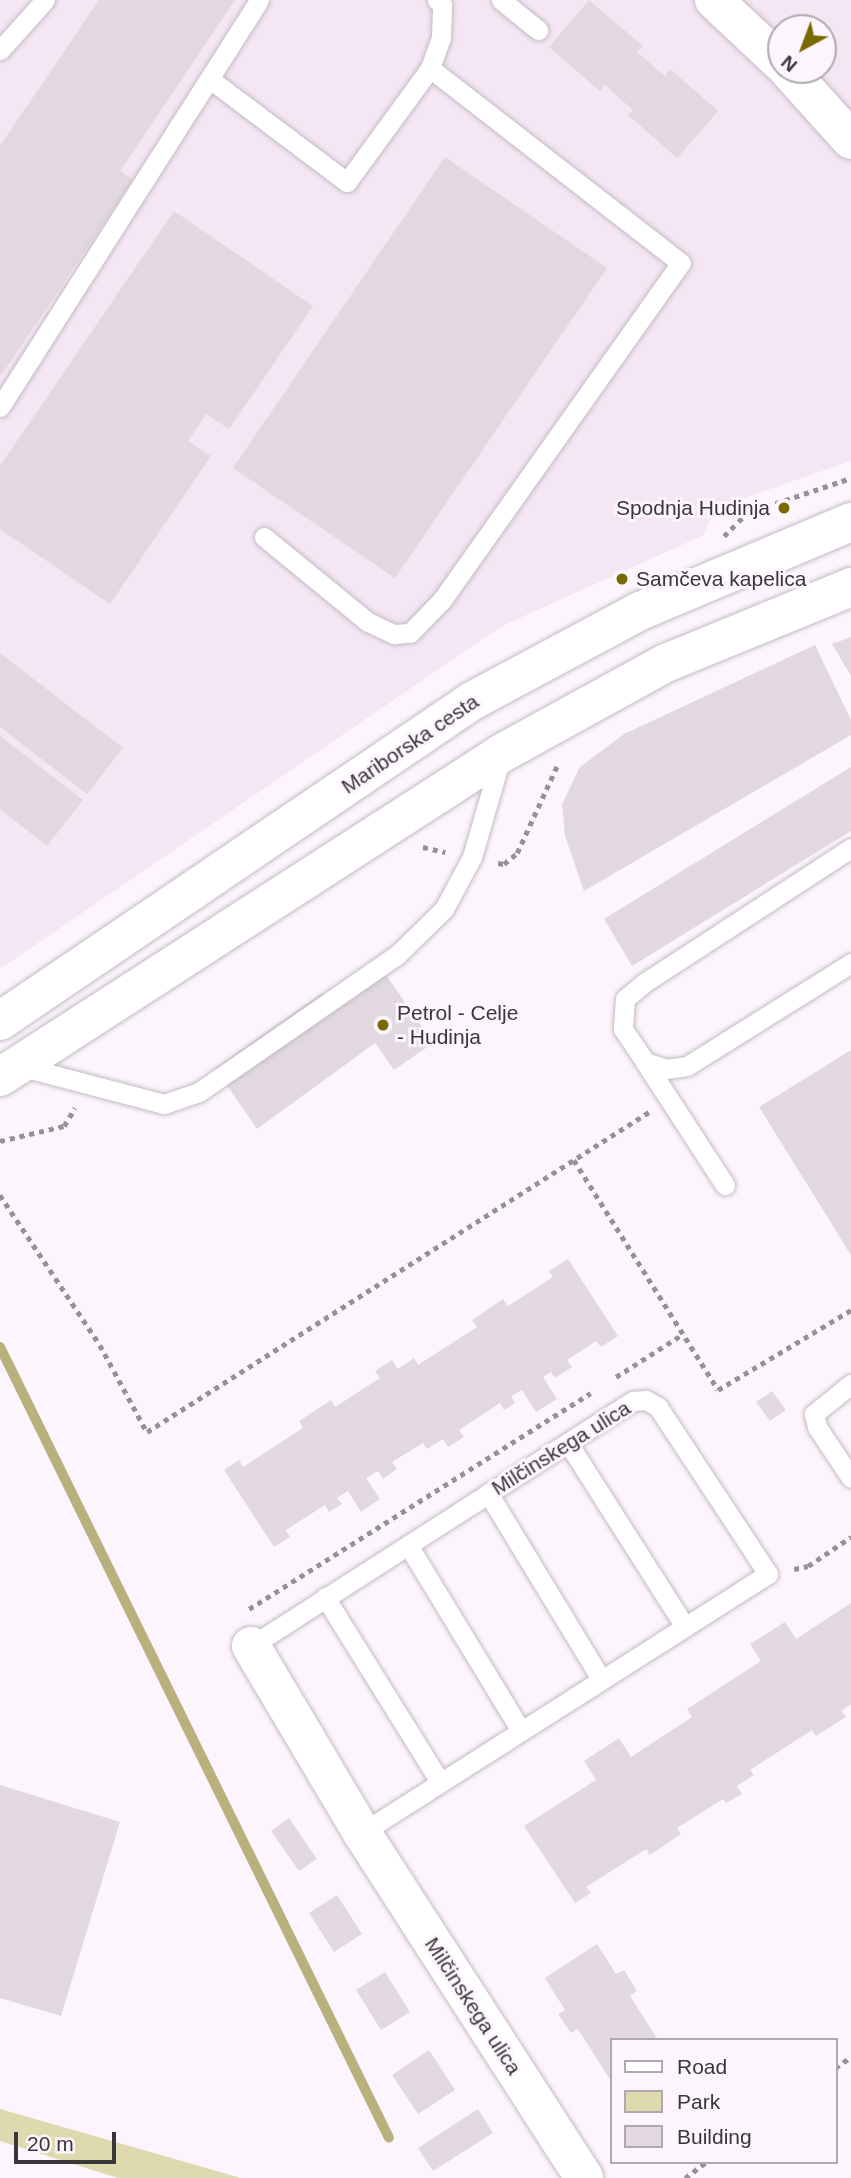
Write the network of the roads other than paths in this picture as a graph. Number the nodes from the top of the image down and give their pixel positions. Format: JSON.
{"nodes":[{"id":1,"x":45,"y":0,"type":"edge"},
{"id":2,"x":260,"y":0,"type":"edge"},
{"id":3,"x":438,"y":0,"type":"edge"},
{"id":4,"x":501,"y":0,"type":"edge"},
{"id":5,"x":715,"y":0,"type":"edge"},
{"id":6,"x":538,"y":30,"type":"dead end"},
{"id":7,"x":767,"y":49,"type":"edge"},
{"id":8,"x":0,"y":50,"type":"edge"},
{"id":9,"x":430,"y":68,"type":"junction"},
{"id":10,"x":211,"y":80,"type":"junction"},
{"id":11,"x":801,"y":84,"type":"edge"},
{"id":12,"x":851,"y":139,"type":"edge"},
{"id":13,"x":0,"y":407,"type":"edge"},
{"id":14,"x":851,"y":522,"type":"edge"},
{"id":15,"x":264,"y":537,"type":"dead end"},
{"id":16,"x":851,"y":587,"type":"edge"},
{"id":17,"x":502,"y":753,"type":"junction"},
{"id":18,"x":851,"y":848,"type":"edge"},
{"id":19,"x":851,"y":963,"type":"edge"},
{"id":20,"x":0,"y":1021,"type":"edge"},
{"id":21,"x":645,"y":1062,"type":"junction"},
{"id":22,"x":9,"y":1071,"type":"edge"},
{"id":23,"x":725,"y":1185,"type":"dead end"},
{"id":24,"x":851,"y":1384,"type":"edge"},
{"id":25,"x":568,"y":1443,"type":"junction"},
{"id":26,"x":851,"y":1478,"type":"edge"},
{"id":27,"x":488,"y":1493,"type":"junction"},
{"id":28,"x":408,"y":1545,"type":"junction"},
{"id":29,"x":326,"y":1597,"type":"junction"},
{"id":30,"x":685,"y":1626,"type":"junction"},
{"id":31,"x":249,"y":1628,"type":"joint"},
{"id":32,"x":601,"y":1678,"type":"junction"},
{"id":33,"x":521,"y":1731,"type":"junction"},
{"id":34,"x":439,"y":1780,"type":"junction"},
{"id":35,"x":362,"y":1833,"type":"junction"},
{"id":36,"x":584,"y":2178,"type":"edge"}],
"edges":[{"from":1,"to":8,"type":"lane"},
{"from":2,"to":10,"type":"lane"},
{"from":3,"to":9,"type":"lane"},
{"from":4,"to":6,"type":"lane"},
{"from":5,"to":7,"type":"main road"},
{"from":9,"to":10,"type":"lane"},
{"from":9,"to":15,"type":"lane"},
{"from":10,"to":13,"type":"lane"},
{"from":11,"to":12,"type":"main road"},
{"from":14,"to":20,"type":"main road","name":"Mariborska cesta"},
{"from":16,"to":17,"type":"main road"},
{"from":17,"to":22,"type":"main road"},
{"from":17,"to":22,"type":"lane"},
{"from":18,"to":21,"type":"lane"},
{"from":19,"to":21,"type":"lane"},
{"from":21,"to":23,"type":"lane"},
{"from":24,"to":26,"type":"lane"},
{"from":25,"to":27,"type":"lane","name":"Milčinskega ulica"},
{"from":25,"to":30,"type":"lane"},
{"from":25,"to":30,"type":"lane","name":"Milčinskega ulica"},
{"from":27,"to":28,"type":"lane","name":"Milčinskega ulica"},
{"from":27,"to":32,"type":"lane"},
{"from":28,"to":29,"type":"lane","name":"Milčinskega ulica"},
{"from":28,"to":33,"type":"lane"},
{"from":29,"to":31,"type":"lane","name":"Milčinskega ulica"},
{"from":29,"to":34,"type":"lane"},
{"from":30,"to":32,"type":"lane"},
{"from":31,"to":35,"type":"main road","name":"Milčinskega ulica"},
{"from":32,"to":33,"type":"lane"},
{"from":33,"to":34,"type":"lane"},
{"from":34,"to":35,"type":"lane"},
{"from":35,"to":36,"type":"main road","name":"Milčinskega ulica"}]}
